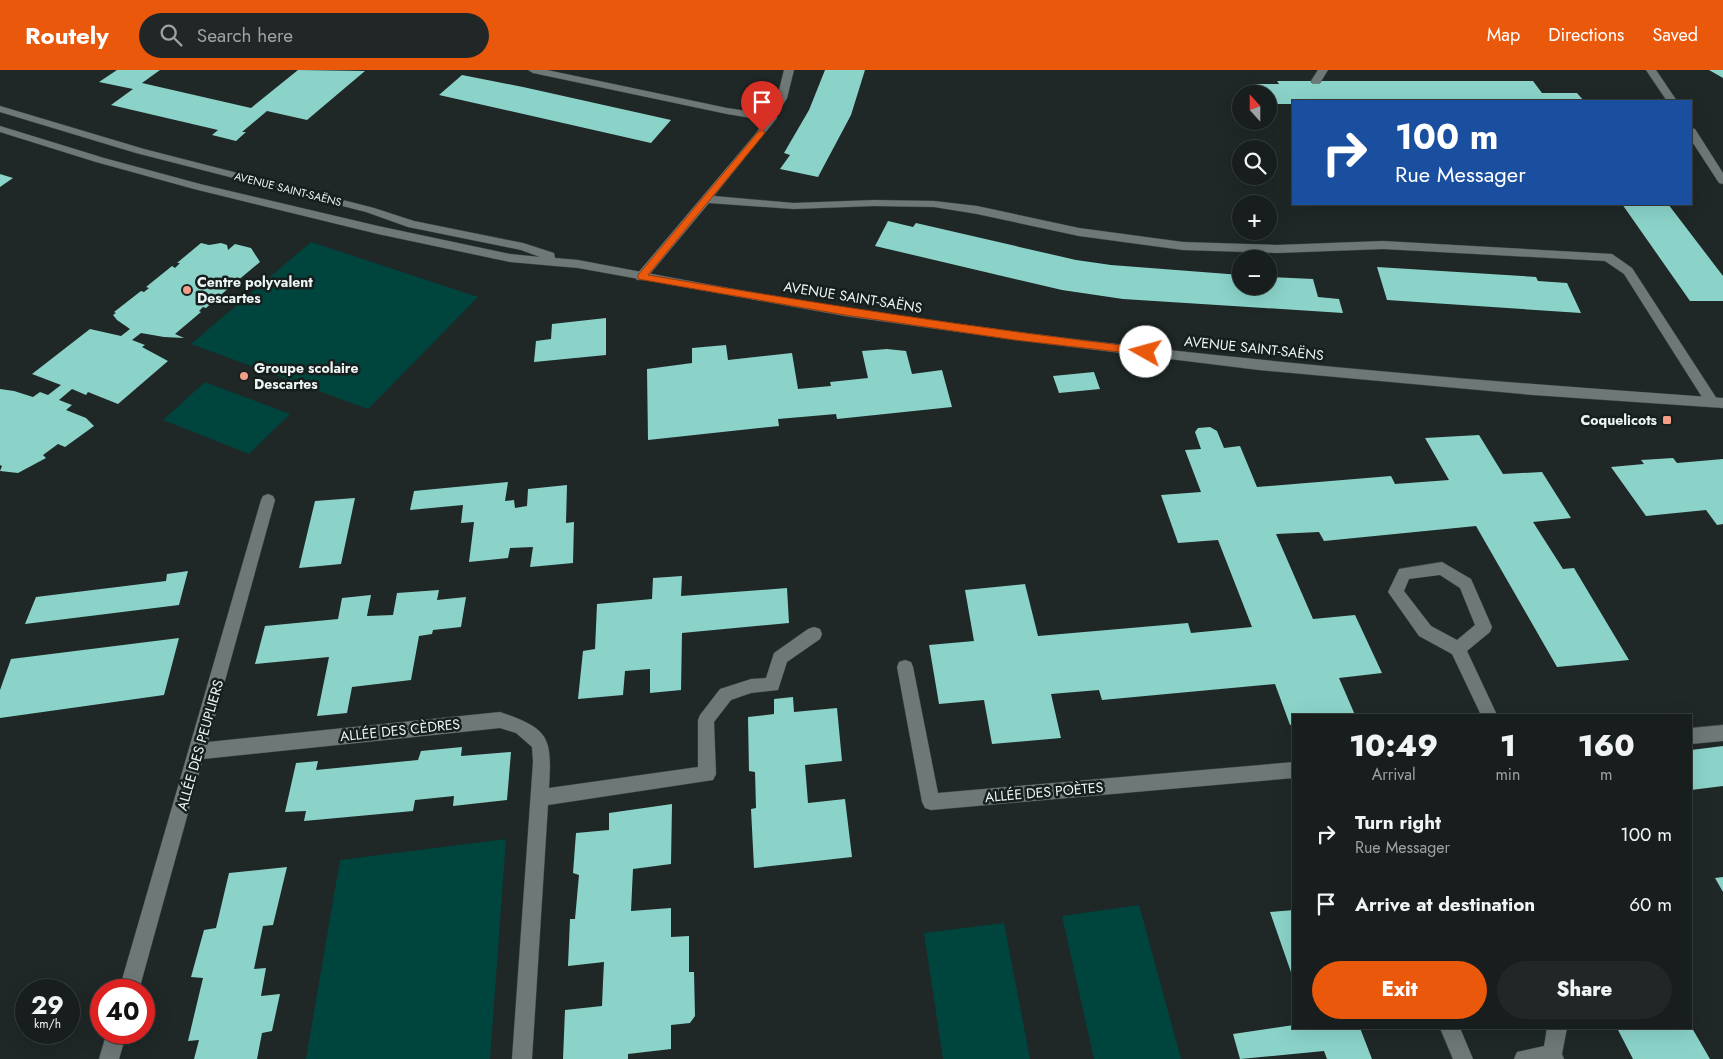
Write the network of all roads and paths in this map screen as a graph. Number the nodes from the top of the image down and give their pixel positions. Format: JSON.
{"nodes":[{"id":1,"x":533,"y":70,"type":"edge"},
{"id":2,"x":789,"y":70,"type":"edge"},
{"id":3,"x":1323,"y":70,"type":"edge"},
{"id":4,"x":1651,"y":70,"type":"edge"},
{"id":5,"x":1316,"y":81,"type":"dead end"},
{"id":6,"x":1671,"y":100,"type":"edge"},
{"id":7,"x":0,"y":110,"type":"edge"},
{"id":8,"x":772,"y":118,"type":"junction"},
{"id":9,"x":0,"y":129,"type":"edge"},
{"id":10,"x":1692,"y":133,"type":"edge"},
{"id":11,"x":1723,"y":181,"type":"edge"},
{"id":12,"x":705,"y":199,"type":"junction"},
{"id":13,"x":578,"y":264,"type":"junction"},
{"id":14,"x":641,"y":277,"type":"junction"},
{"id":15,"x":1717,"y":403,"type":"edge"},
{"id":16,"x":268,"y":500,"type":"dead end"},
{"id":17,"x":814,"y":634,"type":"dead end"},
{"id":18,"x":1458,"y":649,"type":"junction"},
{"id":19,"x":905,"y":667,"type":"dead end"},
{"id":20,"x":1489,"y":714,"type":"edge"},
{"id":21,"x":1723,"y":733,"type":"edge"},
{"id":22,"x":1692,"y":736,"type":"edge"},
{"id":23,"x":198,"y":751,"type":"junction"},
{"id":24,"x":1292,"y":770,"type":"edge"},
{"id":25,"x":540,"y":798,"type":"junction"},
{"id":26,"x":132,"y":979,"type":"edge"},
{"id":27,"x":1450,"y":1029,"type":"edge"},
{"id":28,"x":1556,"y":1029,"type":"edge"},
{"id":29,"x":113,"y":1044,"type":"edge"},
{"id":30,"x":1553,"y":1057,"type":"edge"},
{"id":31,"x":109,"y":1059,"type":"edge"},
{"id":32,"x":522,"y":1059,"type":"edge"},
{"id":33,"x":1463,"y":1059,"type":"edge"},
{"id":34,"x":1524,"y":1059,"type":"edge"}],
"edges":[{"from":1,"to":8,"type":"street"},
{"from":2,"to":8,"type":"street"},
{"from":3,"to":5,"type":"street"},
{"from":4,"to":6,"type":"street"},
{"from":7,"to":13,"type":"street","name":"AVENUE SAINT-SAËNS"},
{"from":8,"to":12,"type":"street"},
{"from":9,"to":13,"type":"street","name":"AVENUE SAINT-SAËNS"},
{"from":10,"to":11,"type":"street"},
{"from":12,"to":14,"type":"street"},
{"from":12,"to":15,"type":"street"},
{"from":13,"to":14,"type":"street","name":"AVENUE SAINT-SAËNS"},
{"from":14,"to":15,"type":"street","name":"AVENUE SAINT-SAËNS"},
{"from":16,"to":23,"type":"street","name":"ALLÉE DES PEUPLIERS"},
{"from":17,"to":25,"type":"street"},
{"from":18,"to":18,"type":"street"},
{"from":18,"to":20,"type":"street"},
{"from":19,"to":24,"type":"street","name":"ALLÉE DES POÈTES"},
{"from":21,"to":22,"type":"street"},
{"from":23,"to":25,"type":"street","name":"ALLÉE DES CÈDRES"},
{"from":23,"to":26,"type":"street","name":"ALLÉE DES PEUPLIERS"},
{"from":25,"to":32,"type":"street","name":"ALLÉE DES CÈDRES"},
{"from":27,"to":33,"type":"street"},
{"from":28,"to":30,"type":"street"},
{"from":29,"to":31,"type":"street"},
{"from":30,"to":34,"type":"street"}]}
